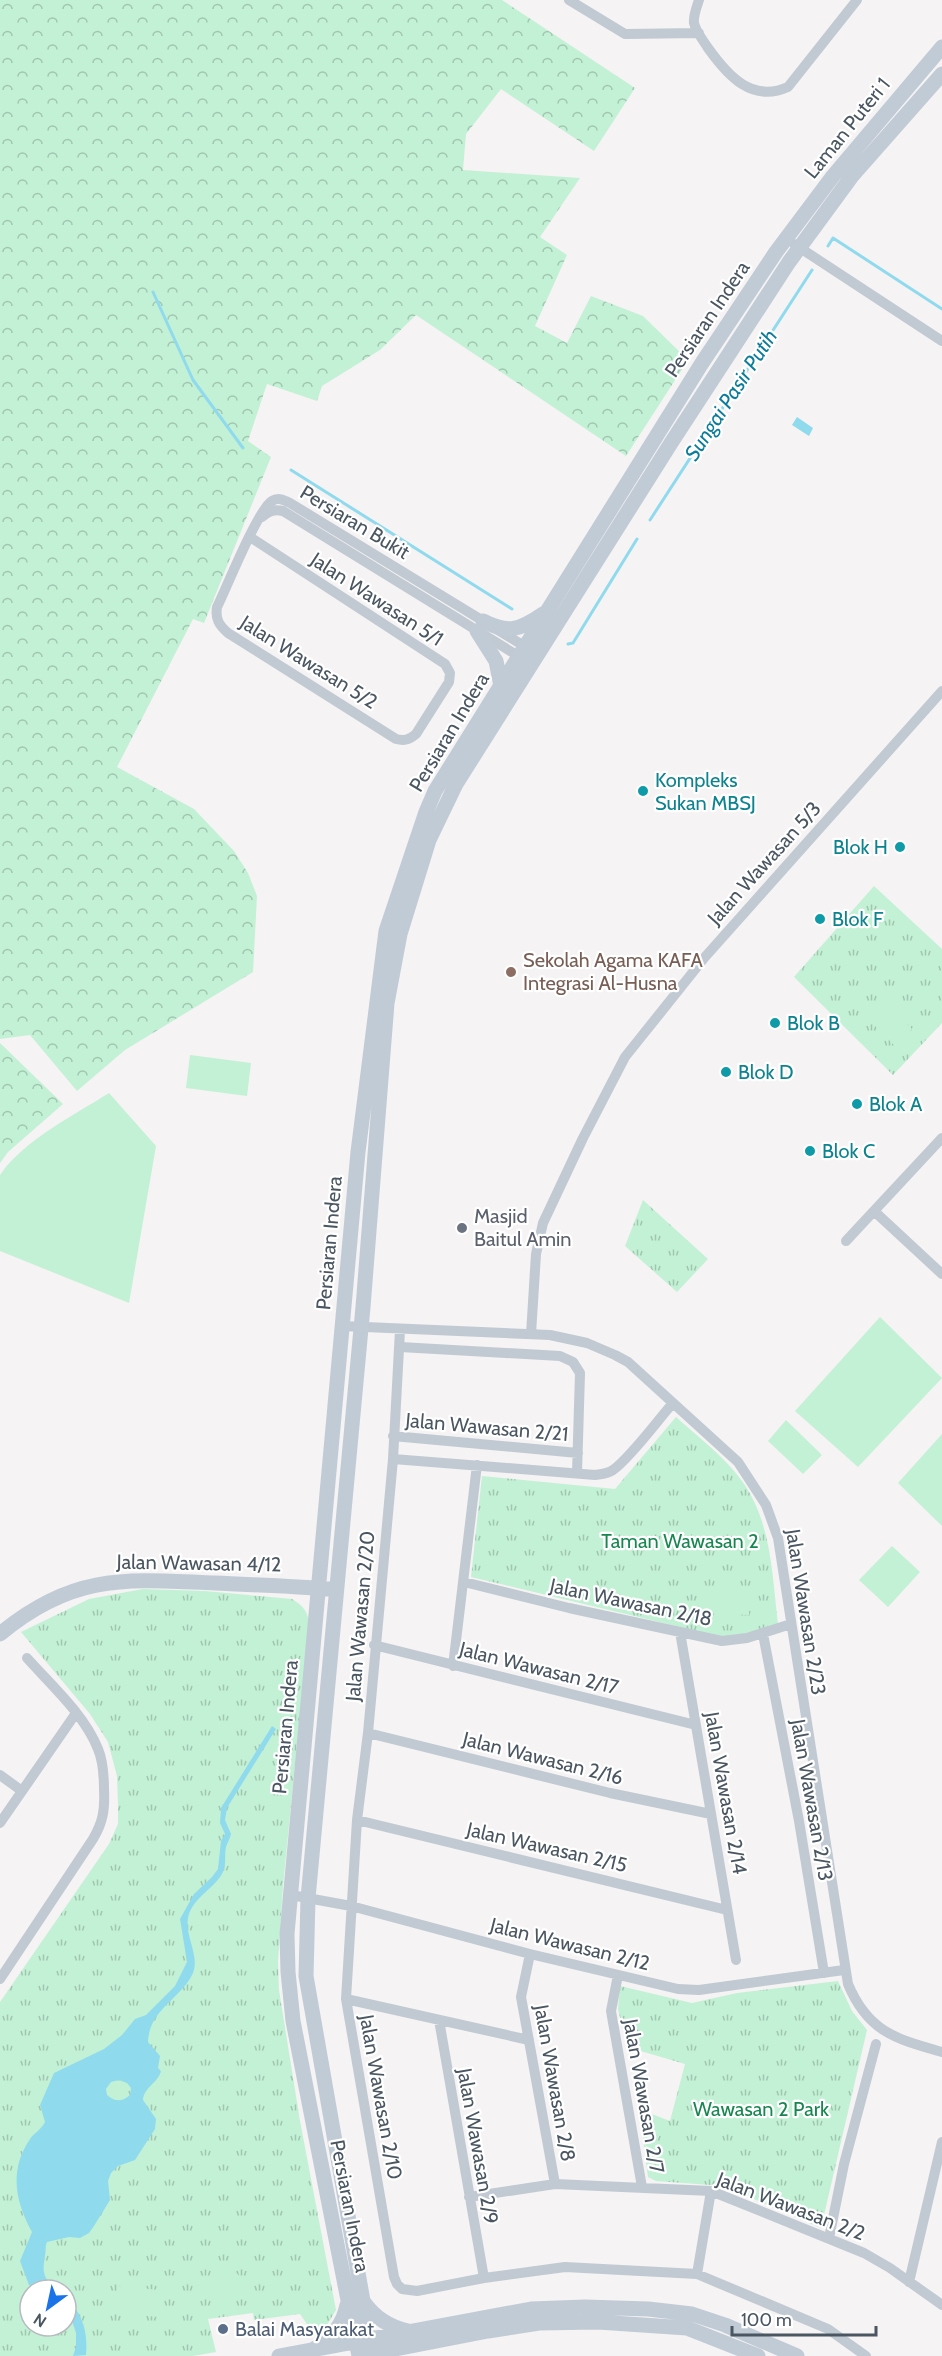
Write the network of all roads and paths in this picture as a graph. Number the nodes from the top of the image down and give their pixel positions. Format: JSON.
{"nodes":[{"id":1,"x":569,"y":0,"type":"edge"},
{"id":2,"x":699,"y":0,"type":"edge"},
{"id":3,"x":857,"y":0,"type":"edge"},
{"id":4,"x":699,"y":33,"type":"junction"},
{"id":5,"x":942,"y":47,"type":"edge"},
{"id":6,"x":942,"y":74,"type":"edge"},
{"id":7,"x":787,"y":237,"type":"junction"},
{"id":8,"x":799,"y":248,"type":"junction"},
{"id":9,"x":942,"y":341,"type":"edge"},
{"id":10,"x":255,"y":526,"type":"joint"},
{"id":11,"x":250,"y":537,"type":"junction"},
{"id":12,"x":545,"y":612,"type":"junction"},
{"id":13,"x":480,"y":626,"type":"junction"},
{"id":14,"x":529,"y":655,"type":"junction"},
{"id":15,"x":501,"y":686,"type":"junction"},
{"id":16,"x":942,"y":691,"type":"edge"},
{"id":17,"x":434,"y":707,"type":"joint"},
{"id":18,"x":940,"y":1145,"type":"edge"},
{"id":19,"x":874,"y":1211,"type":"junction"},
{"id":20,"x":846,"y":1240,"type":"dead end"},
{"id":21,"x":942,"y":1274,"type":"edge"},
{"id":22,"x":342,"y":1326,"type":"junction"},
{"id":23,"x":361,"y":1328,"type":"junction"},
{"id":24,"x":400,"y":1330,"type":"junction"},
{"id":25,"x":531,"y":1334,"type":"junction"},
{"id":26,"x":400,"y":1347,"type":"junction"},
{"id":27,"x":673,"y":1403,"type":"junction"},
{"id":28,"x":393,"y":1436,"type":"junction"},
{"id":29,"x":578,"y":1453,"type":"junction"},
{"id":30,"x":393,"y":1459,"type":"junction"},
{"id":31,"x":477,"y":1465,"type":"junction"},
{"id":32,"x":577,"y":1473,"type":"junction"},
{"id":33,"x":320,"y":1569,"type":"junction"},
{"id":34,"x":464,"y":1582,"type":"junction"},
{"id":35,"x":293,"y":1587,"type":"junction"},
{"id":36,"x":319,"y":1588,"type":"junction"},
{"id":37,"x":338,"y":1590,"type":"junction"},
{"id":38,"x":316,"y":1614,"type":"junction"},
{"id":39,"x":791,"y":1624,"type":"junction"},
{"id":40,"x":680,"y":1632,"type":"junction"},
{"id":41,"x":0,"y":1634,"type":"edge"},
{"id":42,"x":763,"y":1634,"type":"junction"},
{"id":43,"x":374,"y":1645,"type":"junction"},
{"id":44,"x":27,"y":1658,"type":"dead end"},
{"id":45,"x":453,"y":1666,"type":"junction"},
{"id":46,"x":76,"y":1713,"type":"junction"},
{"id":47,"x":696,"y":1725,"type":"junction"},
{"id":48,"x":368,"y":1732,"type":"junction"},
{"id":49,"x":0,"y":1775,"type":"edge"},
{"id":50,"x":22,"y":1791,"type":"junction"},
{"id":51,"x":711,"y":1814,"type":"junction"},
{"id":52,"x":357,"y":1820,"type":"junction"},
{"id":53,"x":0,"y":1823,"type":"edge"},
{"id":54,"x":291,"y":1895,"type":"junction"},
{"id":55,"x":308,"y":1898,"type":"junction"},
{"id":56,"x":351,"y":1906,"type":"junction"},
{"id":57,"x":727,"y":1910,"type":"junction"},
{"id":58,"x":530,"y":1954,"type":"junction"},
{"id":59,"x":736,"y":1960,"type":"dead end"},
{"id":60,"x":844,"y":1970,"type":"junction"},
{"id":61,"x":824,"y":1973,"type":"junction"},
{"id":62,"x":618,"y":1975,"type":"junction"},
{"id":63,"x":0,"y":1979,"type":"edge"},
{"id":64,"x":346,"y":1999,"type":"junction"},
{"id":65,"x":439,"y":2019,"type":"junction"},
{"id":66,"x":529,"y":2040,"type":"junction"},
{"id":67,"x":876,"y":2044,"type":"dead end"},
{"id":68,"x":942,"y":2052,"type":"edge"},
{"id":69,"x":942,"y":2142,"type":"edge"},
{"id":70,"x":555,"y":2184,"type":"junction"},
{"id":71,"x":642,"y":2187,"type":"junction"},
{"id":72,"x":711,"y":2191,"type":"junction"},
{"id":73,"x":469,"y":2197,"type":"junction"},
{"id":74,"x":829,"y":2238,"type":"junction"},
{"id":75,"x":697,"y":2274,"type":"junction"},
{"id":76,"x":484,"y":2278,"type":"junction"},
{"id":77,"x":909,"y":2282,"type":"junction"},
{"id":78,"x":355,"y":2302,"type":"junction"},
{"id":79,"x":942,"y":2305,"type":"edge"},
{"id":80,"x":410,"y":2332,"type":"junction"},
{"id":81,"x":362,"y":2350,"type":"edge"},
{"id":82,"x":309,"y":2352,"type":"junction"},
{"id":83,"x":279,"y":2356,"type":"edge"},
{"id":84,"x":758,"y":2356,"type":"edge"},
{"id":85,"x":797,"y":2356,"type":"edge"},
{"id":86,"x":866,"y":2356,"type":"edge"}],
"edges":[{"from":1,"to":4,"type":"street"},
{"from":2,"to":4,"type":"street"},
{"from":3,"to":4,"type":"street"},
{"from":5,"to":7,"type":"main road","name":"Laman Puteri 1"},
{"from":6,"to":8,"type":"main road","name":"Laman Puteri 1"},
{"from":7,"to":8,"type":"street"},
{"from":7,"to":12,"type":"main road","name":"Persiaran Indera"},
{"from":8,"to":9,"type":"street"},
{"from":8,"to":14,"type":"main road","name":"Persiaran Indera"},
{"from":10,"to":11,"type":"street","name":"Jalan Wawasan 5/2"},
{"from":10,"to":13,"type":"street","name":"Persiaran Bukit"},
{"from":11,"to":17,"type":"street","name":"Jalan Wawasan 5/1"},
{"from":11,"to":17,"type":"street","name":"Jalan Wawasan 5/2"},
{"from":12,"to":13,"type":"main road"},
{"from":12,"to":14,"type":"main road","name":"Persiaran Indera"},
{"from":13,"to":14,"type":"street","name":"Persiaran Bukit"},
{"from":13,"to":15,"type":"main road"},
{"from":14,"to":15,"type":"main road","name":"Persiaran Indera"},
{"from":14,"to":23,"type":"main road","name":"Persiaran Indera"},
{"from":15,"to":22,"type":"main road","name":"Persiaran Indera"},
{"from":16,"to":25,"type":"street","name":"Jalan Wawasan 5/3"},
{"from":18,"to":19,"type":"street"},
{"from":19,"to":20,"type":"street"},
{"from":19,"to":21,"type":"street"},
{"from":22,"to":23,"type":"street","name":"Jalan Wawasan 2/23"},
{"from":22,"to":33,"type":"main road","name":"Persiaran Indera"},
{"from":23,"to":24,"type":"street","name":"Jalan Wawasan 2/23"},
{"from":23,"to":37,"type":"main road","name":"Persiaran Indera"},
{"from":24,"to":25,"type":"street","name":"Jalan Wawasan 2/23"},
{"from":24,"to":26,"type":"street","name":"Jalan Wawasan 2/20"},
{"from":25,"to":27,"type":"street","name":"Jalan Wawasan 2/23"},
{"from":26,"to":28,"type":"street","name":"Jalan Wawasan 2/20"},
{"from":26,"to":29,"type":"street"},
{"from":27,"to":32,"type":"street"},
{"from":27,"to":39,"type":"street","name":"Jalan Wawasan 2/23"},
{"from":28,"to":29,"type":"street","name":"Jalan Wawasan 2/21"},
{"from":28,"to":30,"type":"street","name":"Jalan Wawasan 2/20"},
{"from":29,"to":32,"type":"street"},
{"from":30,"to":31,"type":"street"},
{"from":30,"to":43,"type":"street","name":"Jalan Wawasan 2/20"},
{"from":31,"to":32,"type":"street"},
{"from":31,"to":34,"type":"street"},
{"from":33,"to":35,"type":"main road"},
{"from":33,"to":36,"type":"main road","name":"Persiaran Indera"},
{"from":34,"to":40,"type":"street","name":"Jalan Wawasan 2/18"},
{"from":34,"to":45,"type":"street"},
{"from":35,"to":36,"type":"main road","name":"Jalan Wawasan 4/12"},
{"from":35,"to":38,"type":"main road"},
{"from":35,"to":41,"type":"main road","name":"Jalan Wawasan 4/12"},
{"from":36,"to":37,"type":"main road","name":"Jalan Wawasan 4/12"},
{"from":36,"to":38,"type":"main road","name":"Persiaran Indera"},
{"from":37,"to":55,"type":"main road","name":"Persiaran Indera"},
{"from":38,"to":54,"type":"main road","name":"Persiaran Indera"},
{"from":39,"to":42,"type":"street","name":"Jalan Wawasan 2/18"},
{"from":39,"to":60,"type":"street","name":"Jalan Wawasan 2/23"},
{"from":40,"to":42,"type":"street","name":"Jalan Wawasan 2/18"},
{"from":40,"to":47,"type":"street","name":"Jalan Wawasan 2/14"},
{"from":42,"to":61,"type":"street","name":"Jalan Wawasan 2/13"},
{"from":43,"to":45,"type":"street","name":"Jalan Wawasan 2/17"},
{"from":43,"to":48,"type":"street","name":"Jalan Wawasan 2/20"},
{"from":44,"to":46,"type":"street"},
{"from":45,"to":47,"type":"street","name":"Jalan Wawasan 2/17"},
{"from":46,"to":50,"type":"street"},
{"from":46,"to":63,"type":"street"},
{"from":47,"to":51,"type":"street","name":"Jalan Wawasan 2/14"},
{"from":48,"to":51,"type":"street","name":"Jalan Wawasan 2/16"},
{"from":48,"to":52,"type":"street","name":"Jalan Wawasan 2/20"},
{"from":49,"to":50,"type":"street"},
{"from":50,"to":53,"type":"street"},
{"from":51,"to":57,"type":"street","name":"Jalan Wawasan 2/14"},
{"from":52,"to":56,"type":"street","name":"Jalan Wawasan 2/20"},
{"from":52,"to":57,"type":"street","name":"Jalan Wawasan 2/15"},
{"from":54,"to":55,"type":"street","name":"Jalan Wawasan 2/12"},
{"from":54,"to":78,"type":"main road","name":"Persiaran Indera"},
{"from":55,"to":56,"type":"street","name":"Jalan Wawasan 2/12"},
{"from":55,"to":78,"type":"main road","name":"Persiaran Indera"},
{"from":56,"to":58,"type":"street","name":"Jalan Wawasan 2/12"},
{"from":56,"to":64,"type":"street","name":"Jalan Wawasan 2/10"},
{"from":57,"to":59,"type":"street","name":"Jalan Wawasan 2/14"},
{"from":58,"to":62,"type":"street","name":"Jalan Wawasan 2/12"},
{"from":58,"to":66,"type":"street","name":"Jalan Wawasan 2/8"},
{"from":60,"to":61,"type":"street","name":"Jalan Wawasan 2/12"},
{"from":60,"to":68,"type":"street","name":"Jalan Wawasan 2/23"},
{"from":61,"to":62,"type":"street","name":"Jalan Wawasan 2/12"},
{"from":62,"to":71,"type":"street","name":"Jalan Wawasan 2/7"},
{"from":64,"to":65,"type":"street"},
{"from":64,"to":76,"type":"street","name":"Jalan Wawasan 2/10"},
{"from":65,"to":66,"type":"street"},
{"from":65,"to":73,"type":"street","name":"Jalan Wawasan 2/9"},
{"from":66,"to":70,"type":"street","name":"Jalan Wawasan 2/8"},
{"from":67,"to":74,"type":"street"},
{"from":69,"to":77,"type":"street"},
{"from":70,"to":71,"type":"street","name":"Jalan Wawasan 2/2"},
{"from":70,"to":73,"type":"street","name":"Jalan Wawasan 2/2"},
{"from":71,"to":72,"type":"street","name":"Jalan Wawasan 2/2"},
{"from":72,"to":74,"type":"street","name":"Jalan Wawasan 2/2"},
{"from":72,"to":75,"type":"street"},
{"from":73,"to":76,"type":"street","name":"Jalan Wawasan 2/9"},
{"from":74,"to":77,"type":"street","name":"Jalan Wawasan 2/2"},
{"from":75,"to":76,"type":"street"},
{"from":75,"to":86,"type":"street"},
{"from":77,"to":79,"type":"street","name":"Jalan Wawasan 2/2"},
{"from":78,"to":80,"type":"main road"},
{"from":78,"to":81,"type":"main road","name":"Persiaran Indera"},
{"from":78,"to":82,"type":"main road"},
{"from":80,"to":81,"type":"main road"},
{"from":80,"to":85,"type":"main road"},
{"from":81,"to":82,"type":"main road"},
{"from":81,"to":84,"type":"main road"},
{"from":82,"to":83,"type":"main road"}]}
